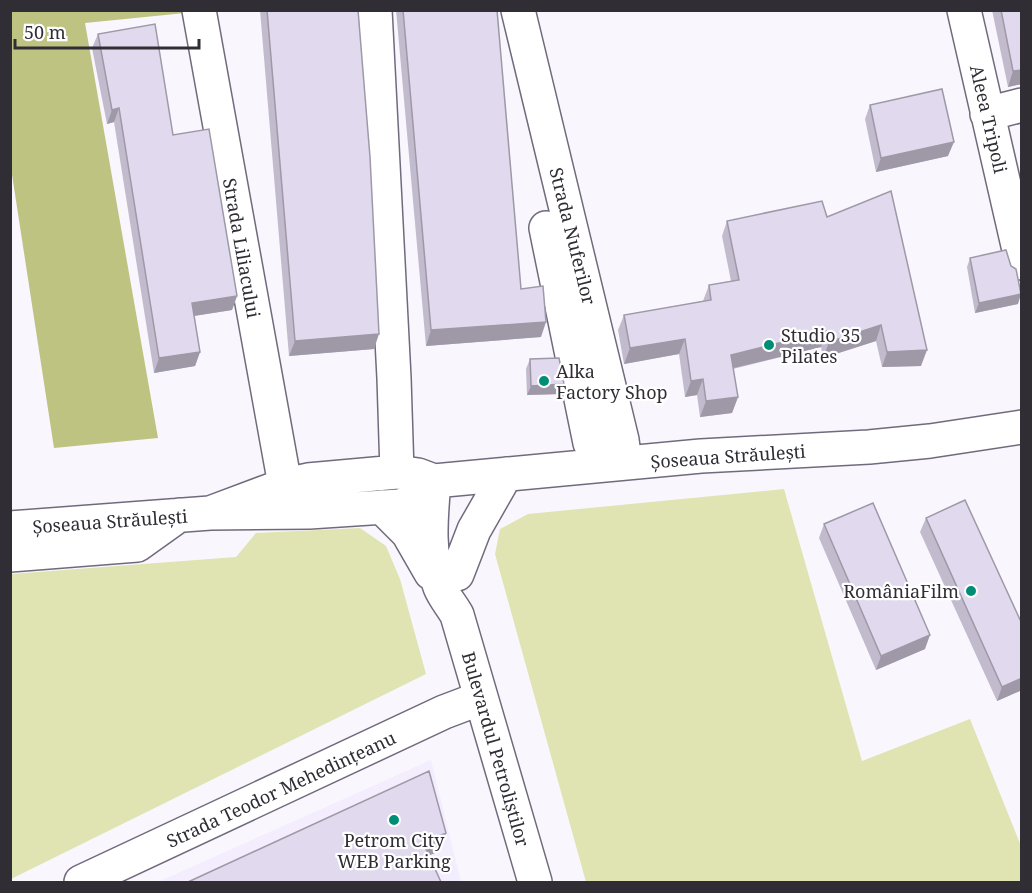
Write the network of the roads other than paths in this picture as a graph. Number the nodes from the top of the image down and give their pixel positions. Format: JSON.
{"nodes":[{"id":1,"x":199,"y":10,"type":"edge"},
{"id":2,"x":375,"y":10,"type":"edge"},
{"id":3,"x":518,"y":10,"type":"edge"},
{"id":4,"x":964,"y":10,"type":"edge"},
{"id":5,"x":1022,"y":105,"type":"edge"},
{"id":6,"x":987,"y":114,"type":"junction"},
{"id":7,"x":546,"y":228,"type":"dead end"},
{"id":8,"x":1022,"y":263,"type":"edge"},
{"id":9,"x":1022,"y":427,"type":"edge"},
{"id":10,"x":624,"y":452,"type":"junction"},
{"id":11,"x":397,"y":472,"type":"junction"},
{"id":12,"x":506,"y":474,"type":"junction"},
{"id":13,"x":434,"y":481,"type":"junction"},
{"id":14,"x":285,"y":485,"type":"junction"},
{"id":15,"x":382,"y":507,"type":"junction"},
{"id":16,"x":195,"y":514,"type":"junction"},
{"id":17,"x":10,"y":528,"type":"edge"},
{"id":18,"x":10,"y":555,"type":"edge"},
{"id":19,"x":449,"y":581,"type":"junction"},
{"id":20,"x":481,"y":698,"type":"junction"},
{"id":21,"x":81,"y":882,"type":"edge"},
{"id":22,"x":535,"y":882,"type":"edge"}],
"edges":[{"from":1,"to":14,"type":"street","name":"Strada Liliacului"},
{"from":2,"to":11,"type":"street"},
{"from":3,"to":10,"type":"street","name":"Strada Nuferilor"},
{"from":4,"to":6,"type":"street","name":"Aleea Tripoli"},
{"from":5,"to":6,"type":"street"},
{"from":6,"to":8,"type":"street","name":"Aleea Tripoli"},
{"from":7,"to":10,"type":"street"},
{"from":9,"to":10,"type":"street","name":"Șoseaua Străulești"},
{"from":10,"to":12,"type":"street","name":"Șoseaua Străulești"},
{"from":11,"to":13,"type":"street","name":"Șoseaua Străulești"},
{"from":11,"to":14,"type":"street","name":"Șoseaua Străulești"},
{"from":12,"to":13,"type":"street","name":"Șoseaua Străulești"},
{"from":12,"to":19,"type":"street"},
{"from":13,"to":15,"type":"street","name":"Șoseaua Străulești"},
{"from":13,"to":19,"type":"street","name":"Bulevardul Petroliștilor"},
{"from":14,"to":16,"type":"street","name":"Șoseaua Străulești"},
{"from":15,"to":16,"type":"street","name":"Șoseaua Străulești"},
{"from":15,"to":19,"type":"street"},
{"from":16,"to":17,"type":"street","name":"Șoseaua Străulești"},
{"from":16,"to":18,"type":"street"},
{"from":19,"to":20,"type":"street","name":"Bulevardul Petroliștilor"},
{"from":20,"to":21,"type":"street","name":"Strada Teodor Mehedințeanu"},
{"from":20,"to":22,"type":"street","name":"Bulevardul Petroliștilor"}]}
